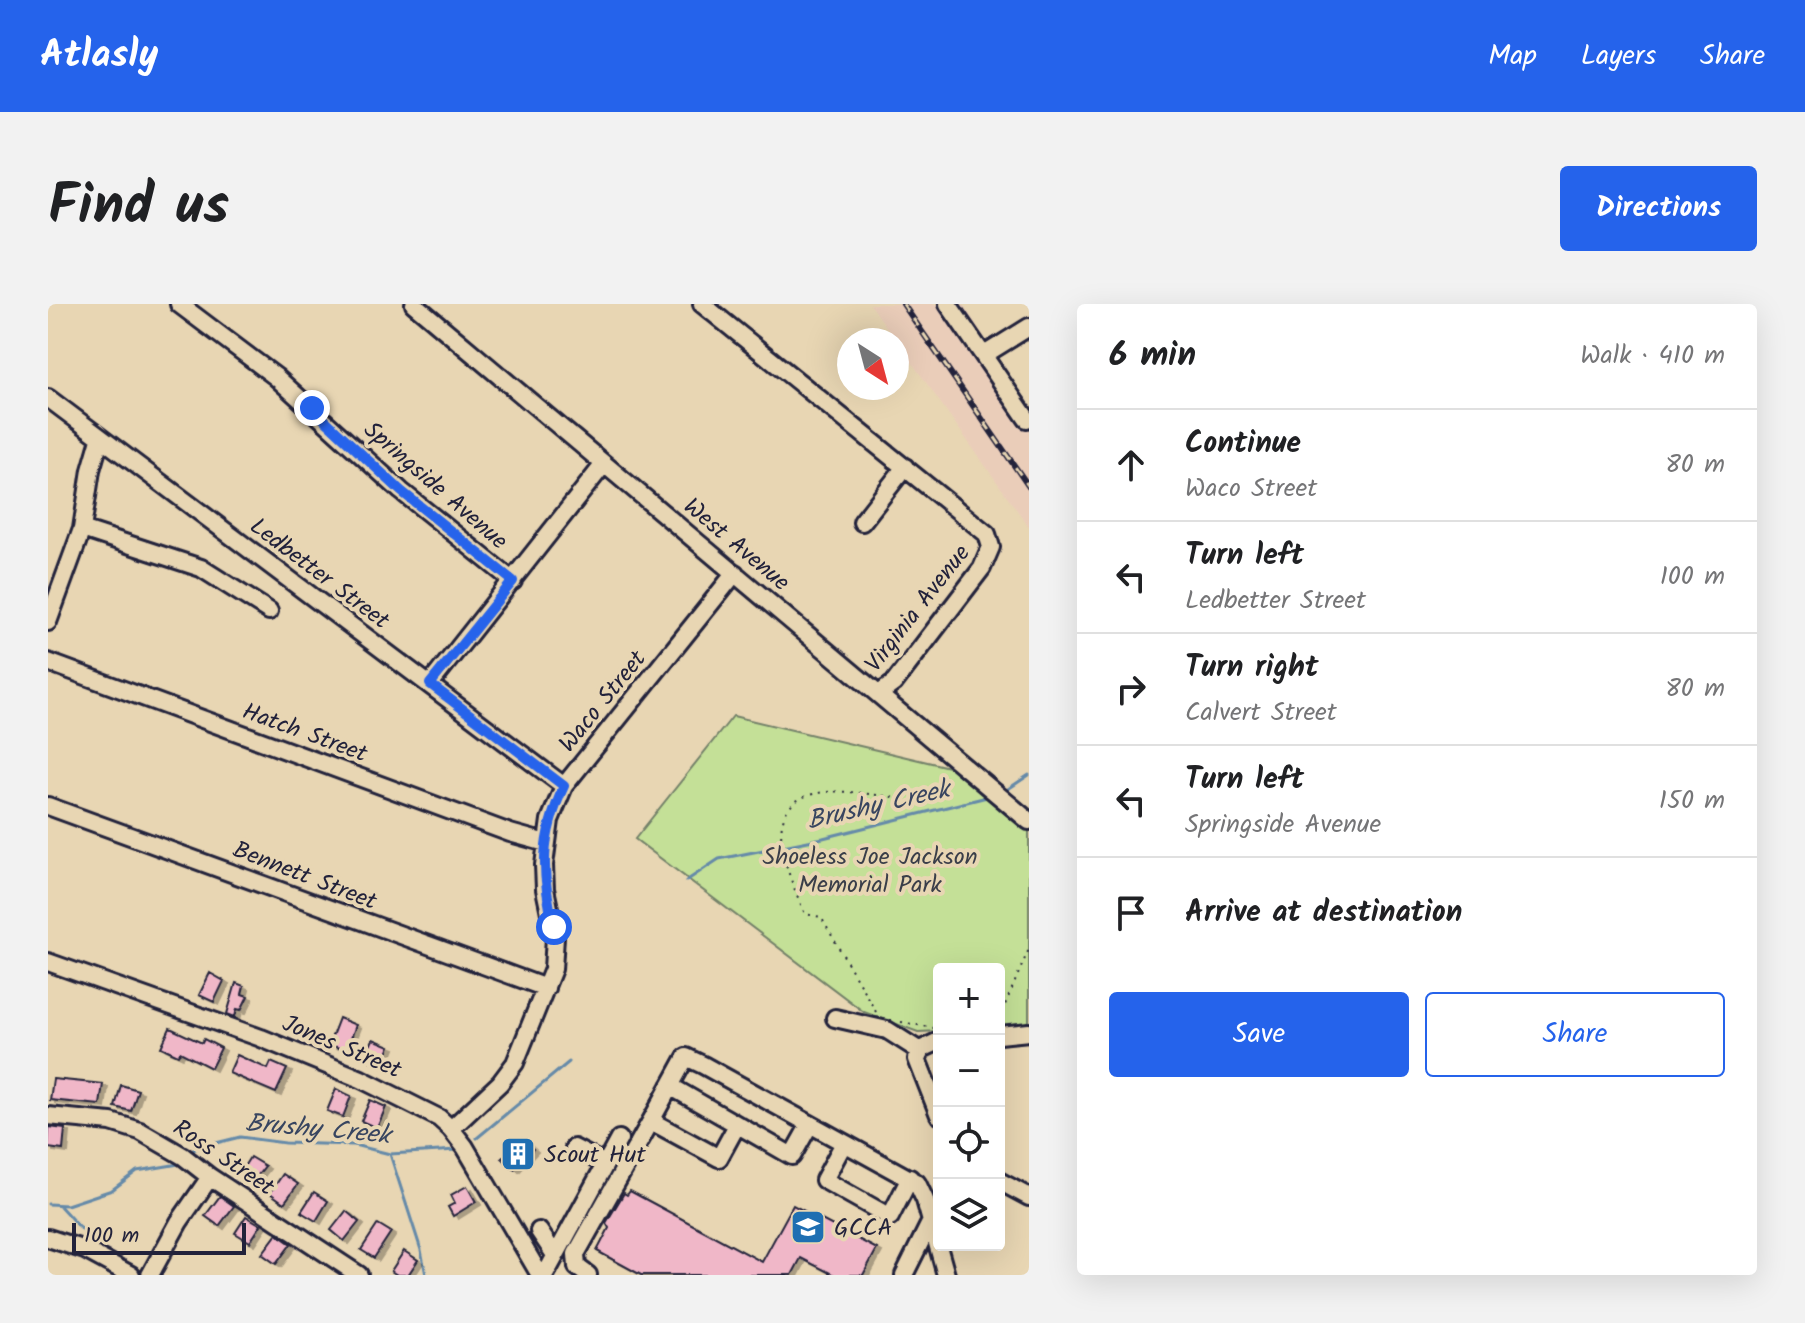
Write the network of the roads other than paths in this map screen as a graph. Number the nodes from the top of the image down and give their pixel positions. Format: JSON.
{"nodes":[{"id":1,"x":179,"y":304,"type":"edge"},
{"id":2,"x":414,"y":304,"type":"edge"},
{"id":3,"x":702,"y":304,"type":"edge"},
{"id":4,"x":948,"y":304,"type":"edge"},
{"id":5,"x":1029,"y":327,"type":"edge"},
{"id":6,"x":984,"y":355,"type":"junction"},
{"id":7,"x":48,"y":398,"type":"edge"},
{"id":8,"x":1027,"y":419,"type":"dead end"},
{"id":9,"x":100,"y":439,"type":"junction"},
{"id":10,"x":604,"y":464,"type":"junction"},
{"id":11,"x":905,"y":467,"type":"junction"},
{"id":12,"x":862,"y":522,"type":"dead end"},
{"id":13,"x":82,"y":529,"type":"junction"},
{"id":14,"x":735,"y":573,"type":"junction"},
{"id":15,"x":513,"y":581,"type":"junction"},
{"id":16,"x":269,"y":611,"type":"dead end"},
{"id":17,"x":48,"y":622,"type":"edge"},
{"id":18,"x":48,"y":662,"type":"edge"},
{"id":19,"x":430,"y":684,"type":"junction"},
{"id":20,"x":879,"y":694,"type":"junction"},
{"id":21,"x":564,"y":786,"type":"junction"},
{"id":22,"x":48,"y":806,"type":"edge"},
{"id":23,"x":1029,"y":821,"type":"edge"},
{"id":24,"x":546,"y":843,"type":"junction"},
{"id":25,"x":48,"y":962,"type":"edge"},
{"id":26,"x":546,"y":988,"type":"junction"},
{"id":27,"x":835,"y":1018,"type":"dead end"},
{"id":28,"x":1029,"y":1032,"type":"edge"},
{"id":29,"x":1005,"y":1034,"type":"edge"},
{"id":30,"x":933,"y":1046,"type":"edge"},
{"id":31,"x":919,"y":1056,"type":"junction"},
{"id":32,"x":670,"y":1086,"type":"junction"},
{"id":33,"x":936,"y":1107,"type":"edge"},
{"id":34,"x":48,"y":1116,"type":"edge"},
{"id":35,"x":651,"y":1121,"type":"junction"},
{"id":36,"x":810,"y":1124,"type":"junction"},
{"id":37,"x":737,"y":1125,"type":"junction"},
{"id":38,"x":451,"y":1129,"type":"junction"},
{"id":39,"x":619,"y":1139,"type":"dead end"},
{"id":40,"x":844,"y":1143,"type":"junction"},
{"id":41,"x":574,"y":1148,"type":"dead end"},
{"id":42,"x":605,"y":1164,"type":"junction"},
{"id":43,"x":210,"y":1177,"type":"junction"},
{"id":44,"x":910,"y":1178,"type":"junction"},
{"id":45,"x":1005,"y":1184,"type":"edge"},
{"id":46,"x":1029,"y":1197,"type":"edge"},
{"id":47,"x":931,"y":1221,"type":"junction"},
{"id":48,"x":539,"y":1231,"type":"dead end"},
{"id":49,"x":48,"y":1238,"type":"edge"},
{"id":50,"x":555,"y":1255,"type":"junction"},
{"id":51,"x":131,"y":1275,"type":"edge"},
{"id":52,"x":150,"y":1275,"type":"edge"},
{"id":53,"x":359,"y":1275,"type":"edge"},
{"id":54,"x":542,"y":1275,"type":"edge"},
{"id":55,"x":588,"y":1275,"type":"edge"},
{"id":56,"x":904,"y":1275,"type":"edge"},
{"id":57,"x":946,"y":1275,"type":"edge"}],
"edges":[{"from":1,"to":15,"type":"street","name":"Springside Avenue"},
{"from":2,"to":10,"type":"street","name":"West Avenue"},
{"from":3,"to":11,"type":"street","name":"Virginia Avenue"},
{"from":4,"to":6,"type":"street"},
{"from":5,"to":6,"type":"street"},
{"from":6,"to":8,"type":"street"},
{"from":7,"to":9,"type":"street","name":"Ledbetter Street"},
{"from":9,"to":13,"type":"street"},
{"from":9,"to":19,"type":"street","name":"Ledbetter Street"},
{"from":10,"to":14,"type":"street","name":"West Avenue"},
{"from":10,"to":15,"type":"street"},
{"from":11,"to":12,"type":"street"},
{"from":11,"to":20,"type":"street","name":"Virginia Avenue"},
{"from":13,"to":16,"type":"street"},
{"from":13,"to":17,"type":"street"},
{"from":14,"to":20,"type":"street","name":"West Avenue"},
{"from":14,"to":21,"type":"street","name":"Waco Street"},
{"from":15,"to":19,"type":"street"},
{"from":18,"to":24,"type":"street","name":"Hatch Street"},
{"from":19,"to":21,"type":"street","name":"Ledbetter Street"},
{"from":20,"to":23,"type":"street","name":"West Avenue"},
{"from":21,"to":24,"type":"street","name":"Waco Street"},
{"from":22,"to":26,"type":"street","name":"Bennett Street"},
{"from":24,"to":26,"type":"street","name":"Waco Street"},
{"from":25,"to":38,"type":"street","name":"Jones Street"},
{"from":26,"to":38,"type":"street","name":"Waco Street"},
{"from":27,"to":31,"type":"street"},
{"from":28,"to":29,"type":"street"},
{"from":30,"to":31,"type":"street"},
{"from":31,"to":33,"type":"street"},
{"from":32,"to":35,"type":"street"},
{"from":32,"to":36,"type":"street"},
{"from":32,"to":37,"type":"street"},
{"from":34,"to":43,"type":"street","name":"Ross Street"},
{"from":35,"to":37,"type":"street"},
{"from":35,"to":55,"type":"street"},
{"from":36,"to":37,"type":"street"},
{"from":36,"to":40,"type":"street"},
{"from":38,"to":54,"type":"street","name":"Jones Street"},
{"from":39,"to":42,"type":"street"},
{"from":40,"to":44,"type":"street"},
{"from":40,"to":44,"type":"street"},
{"from":41,"to":42,"type":"street"},
{"from":42,"to":50,"type":"street"},
{"from":43,"to":52,"type":"street"},
{"from":43,"to":53,"type":"street","name":"Ross Street"},
{"from":44,"to":47,"type":"street"},
{"from":45,"to":46,"type":"street"},
{"from":47,"to":56,"type":"street"},
{"from":47,"to":57,"type":"street"},
{"from":48,"to":50,"type":"street"},
{"from":49,"to":51,"type":"street"},
{"from":50,"to":54,"type":"street"}]}
